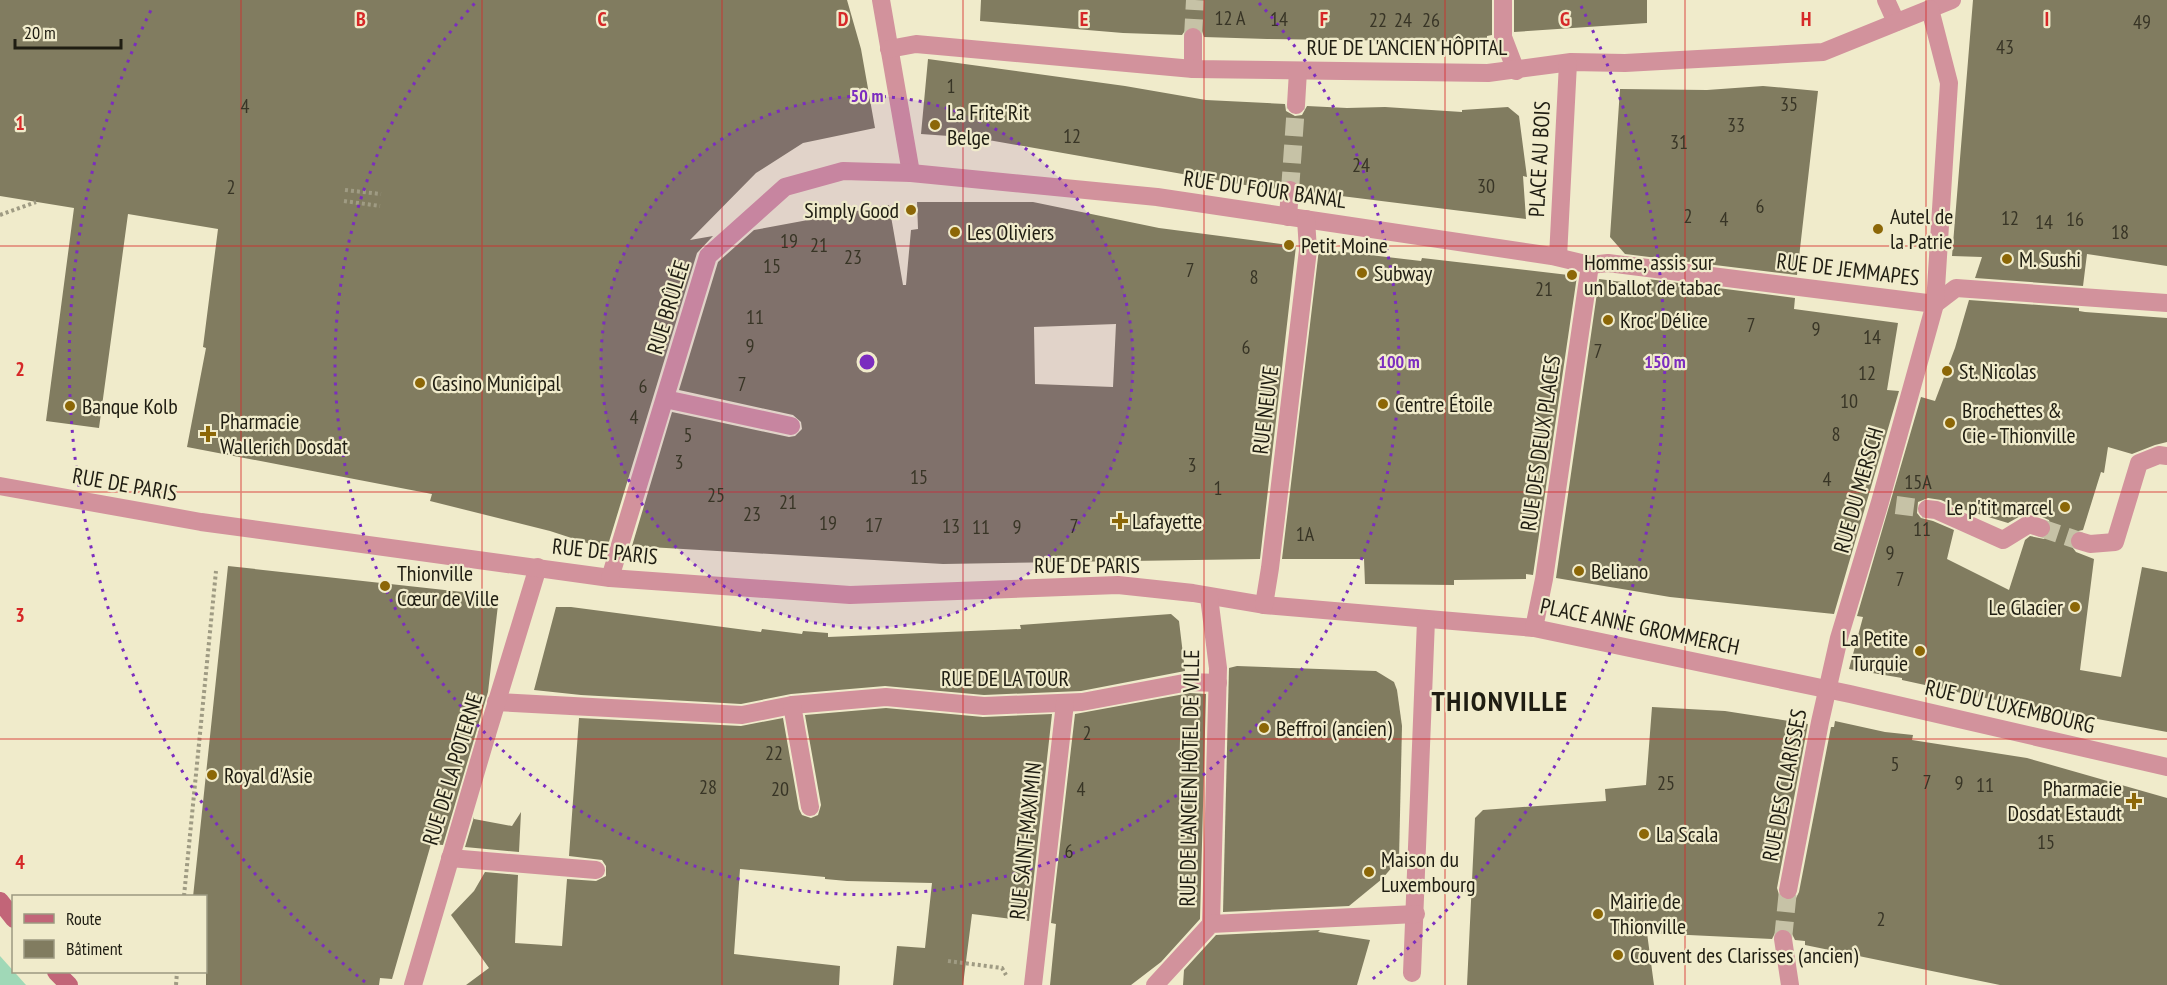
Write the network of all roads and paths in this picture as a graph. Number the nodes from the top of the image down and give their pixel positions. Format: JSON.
{"nodes":[{"id":1,"x":881,"y":0,"type":"edge"},
{"id":2,"x":1503,"y":0,"type":"edge"},
{"id":3,"x":1886,"y":0,"type":"edge"},
{"id":4,"x":1952,"y":0,"type":"edge"},
{"id":5,"x":1930,"y":9,"type":"junction"},
{"id":6,"x":1896,"y":22,"type":"junction"},
{"id":7,"x":1193,"y":37,"type":"tunnel mouth"},
{"id":8,"x":889,"y":49,"type":"junction"},
{"id":9,"x":1568,"y":63,"type":"junction"},
{"id":10,"x":1193,"y":69,"type":"junction"},
{"id":11,"x":1298,"y":70,"type":"junction"},
{"id":12,"x":1516,"y":71,"type":"junction"},
{"id":13,"x":1296,"y":105,"type":"tunnel mouth"},
{"id":14,"x":911,"y":173,"type":"junction"},
{"id":15,"x":931,"y":175,"type":"joint"},
{"id":16,"x":345,"y":190,"type":"dead end"},
{"id":17,"x":1290,"y":190,"type":"tunnel mouth"},
{"id":18,"x":381,"y":194,"type":"dead end"},
{"id":19,"x":344,"y":201,"type":"dead end"},
{"id":20,"x":36,"y":202,"type":"dead end"},
{"id":21,"x":380,"y":206,"type":"dead end"},
{"id":22,"x":0,"y":215,"type":"edge"},
{"id":23,"x":1297,"y":218,"type":"junction"},
{"id":24,"x":1558,"y":257,"type":"junction"},
{"id":25,"x":1590,"y":265,"type":"junction"},
{"id":26,"x":2167,"y":303,"type":"edge"},
{"id":27,"x":1935,"y":304,"type":"junction"},
{"id":28,"x":665,"y":399,"type":"junction"},
{"id":29,"x":791,"y":426,"type":"dead end"},
{"id":30,"x":2167,"y":456,"type":"edge"},
{"id":31,"x":0,"y":486,"type":"edge"},
{"id":32,"x":1927,"y":509,"type":"tunnel mouth"},
{"id":33,"x":2041,"y":528,"type":"tunnel mouth"},
{"id":34,"x":2080,"y":541,"type":"tunnel mouth"},
{"id":35,"x":538,"y":567,"type":"junction"},
{"id":36,"x":216,"y":572,"type":"dead end"},
{"id":37,"x":610,"y":578,"type":"junction"},
{"id":38,"x":1209,"y":597,"type":"junction"},
{"id":39,"x":1264,"y":605,"type":"junction"},
{"id":40,"x":1426,"y":620,"type":"junction"},
{"id":41,"x":1534,"y":628,"type":"junction"},
{"id":42,"x":1218,"y":683,"type":"junction"},
{"id":43,"x":1835,"y":691,"type":"junction"},
{"id":44,"x":496,"y":702,"type":"junction"},
{"id":45,"x":1065,"y":703,"type":"junction"},
{"id":46,"x":792,"y":705,"type":"junction"},
{"id":47,"x":2167,"y":767,"type":"edge"},
{"id":48,"x":810,"y":807,"type":"dead end"},
{"id":49,"x":450,"y":858,"type":"junction"},
{"id":50,"x":596,"y":870,"type":"dead end"},
{"id":51,"x":1788,"y":890,"type":"tunnel mouth"},
{"id":52,"x":184,"y":895,"type":"edge"},
{"id":53,"x":0,"y":901,"type":"edge"},
{"id":54,"x":1416,"y":914,"type":"junction"},
{"id":55,"x":12,"y":916,"type":"edge"},
{"id":56,"x":1211,"y":924,"type":"junction"},
{"id":57,"x":1783,"y":939,"type":"tunnel mouth"},
{"id":58,"x":948,"y":961,"type":"dead end"},
{"id":59,"x":57,"y":973,"type":"edge"},
{"id":60,"x":1412,"y":973,"type":"dead end"},
{"id":61,"x":1010,"y":982,"type":"dead end"},
{"id":62,"x":69,"y":985,"type":"edge"},
{"id":63,"x":413,"y":985,"type":"edge"},
{"id":64,"x":1033,"y":985,"type":"edge"},
{"id":65,"x":1155,"y":985,"type":"edge"},
{"id":66,"x":1790,"y":985,"type":"edge"}],
"edges":[{"from":1,"to":8,"type":"street"},
{"from":2,"to":12,"type":"street"},
{"from":3,"to":6,"type":"street"},
{"from":4,"to":5,"type":"street","name":"RUE DE L'ANCIEN HÔPITAL"},
{"from":5,"to":6,"type":"street","name":"RUE DE L'ANCIEN HÔPITAL"},
{"from":5,"to":27,"type":"street","name":"RUE DU MERSCH"},
{"from":6,"to":9,"type":"street","name":"RUE DE L'ANCIEN HÔPITAL"},
{"from":7,"to":10,"type":"street"},
{"from":8,"to":10,"type":"street","name":"RUE DE L'ANCIEN HÔPITAL"},
{"from":8,"to":14,"type":"street"},
{"from":9,"to":12,"type":"street","name":"RUE DE L'ANCIEN HÔPITAL"},
{"from":9,"to":24,"type":"street","name":"PLACE AU BOIS"},
{"from":10,"to":11,"type":"street","name":"RUE DE L'ANCIEN HÔPITAL"},
{"from":11,"to":12,"type":"street","name":"RUE DE L'ANCIEN HÔPITAL"},
{"from":11,"to":13,"type":"street"},
{"from":14,"to":15,"type":"street","name":"RUE BRÛLÉE"},
{"from":14,"to":28,"type":"street","name":"RUE BRÛLÉE"},
{"from":15,"to":23,"type":"street","name":"RUE DU FOUR BANAL"},
{"from":16,"to":18,"type":"path"},
{"from":17,"to":23,"type":"street","name":"RUE NEUVE"},
{"from":19,"to":21,"type":"path"},
{"from":20,"to":22,"type":"path"},
{"from":23,"to":24,"type":"street","name":"RUE DU FOUR BANAL"},
{"from":23,"to":39,"type":"street","name":"RUE NEUVE"},
{"from":24,"to":25,"type":"street","name":"RUE DU FOUR BANAL"},
{"from":25,"to":27,"type":"street","name":"RUE DE JEMMAPES"},
{"from":25,"to":41,"type":"street","name":"RUE DES DEUX PLACES"},
{"from":26,"to":27,"type":"street","name":"RUE DE JEMMAPES"},
{"from":27,"to":43,"type":"street","name":"RUE DU MERSCH"},
{"from":28,"to":29,"type":"street"},
{"from":28,"to":37,"type":"street","name":"RUE BRÛLÉE"},
{"from":30,"to":34,"type":"street"},
{"from":31,"to":35,"type":"street","name":"RUE DE PARIS"},
{"from":32,"to":33,"type":"street"},
{"from":35,"to":37,"type":"street","name":"RUE DE PARIS"},
{"from":35,"to":44,"type":"street","name":"RUE DE LA POTERNE"},
{"from":36,"to":52,"type":"path"},
{"from":37,"to":38,"type":"street","name":"RUE DE PARIS"},
{"from":38,"to":39,"type":"street","name":"PLACE ANNE GROMMERCH"},
{"from":38,"to":42,"type":"street","name":"RUE DE L'ANCIEN HÔTEL DE VILLE"},
{"from":39,"to":40,"type":"street","name":"PLACE ANNE GROMMERCH"},
{"from":40,"to":41,"type":"street","name":"PLACE ANNE GROMMERCH"},
{"from":40,"to":54,"type":"street"},
{"from":41,"to":43,"type":"street","name":"PLACE ANNE GROMMERCH"},
{"from":42,"to":45,"type":"street","name":"RUE DE LA TOUR"},
{"from":42,"to":56,"type":"street","name":"RUE DE L'ANCIEN HÔTEL DE VILLE"},
{"from":43,"to":47,"type":"street","name":"RUE DU LUXEMBOURG"},
{"from":43,"to":51,"type":"street","name":"RUE DES CLARISSES"},
{"from":44,"to":46,"type":"street","name":"RUE DE LA TOUR"},
{"from":44,"to":49,"type":"street","name":"RUE DE LA POTERNE"},
{"from":45,"to":46,"type":"street","name":"RUE DE LA TOUR"},
{"from":45,"to":64,"type":"street","name":"RUE SAINT-MAXIMIN"},
{"from":46,"to":48,"type":"street"},
{"from":49,"to":50,"type":"street"},
{"from":49,"to":63,"type":"street","name":"RUE DE LA POTERNE"},
{"from":53,"to":55,"type":"main road"},
{"from":54,"to":56,"type":"street"},
{"from":54,"to":60,"type":"street"},
{"from":56,"to":65,"type":"street"},
{"from":57,"to":66,"type":"street"},
{"from":58,"to":61,"type":"path"},
{"from":59,"to":62,"type":"main road"}]}
